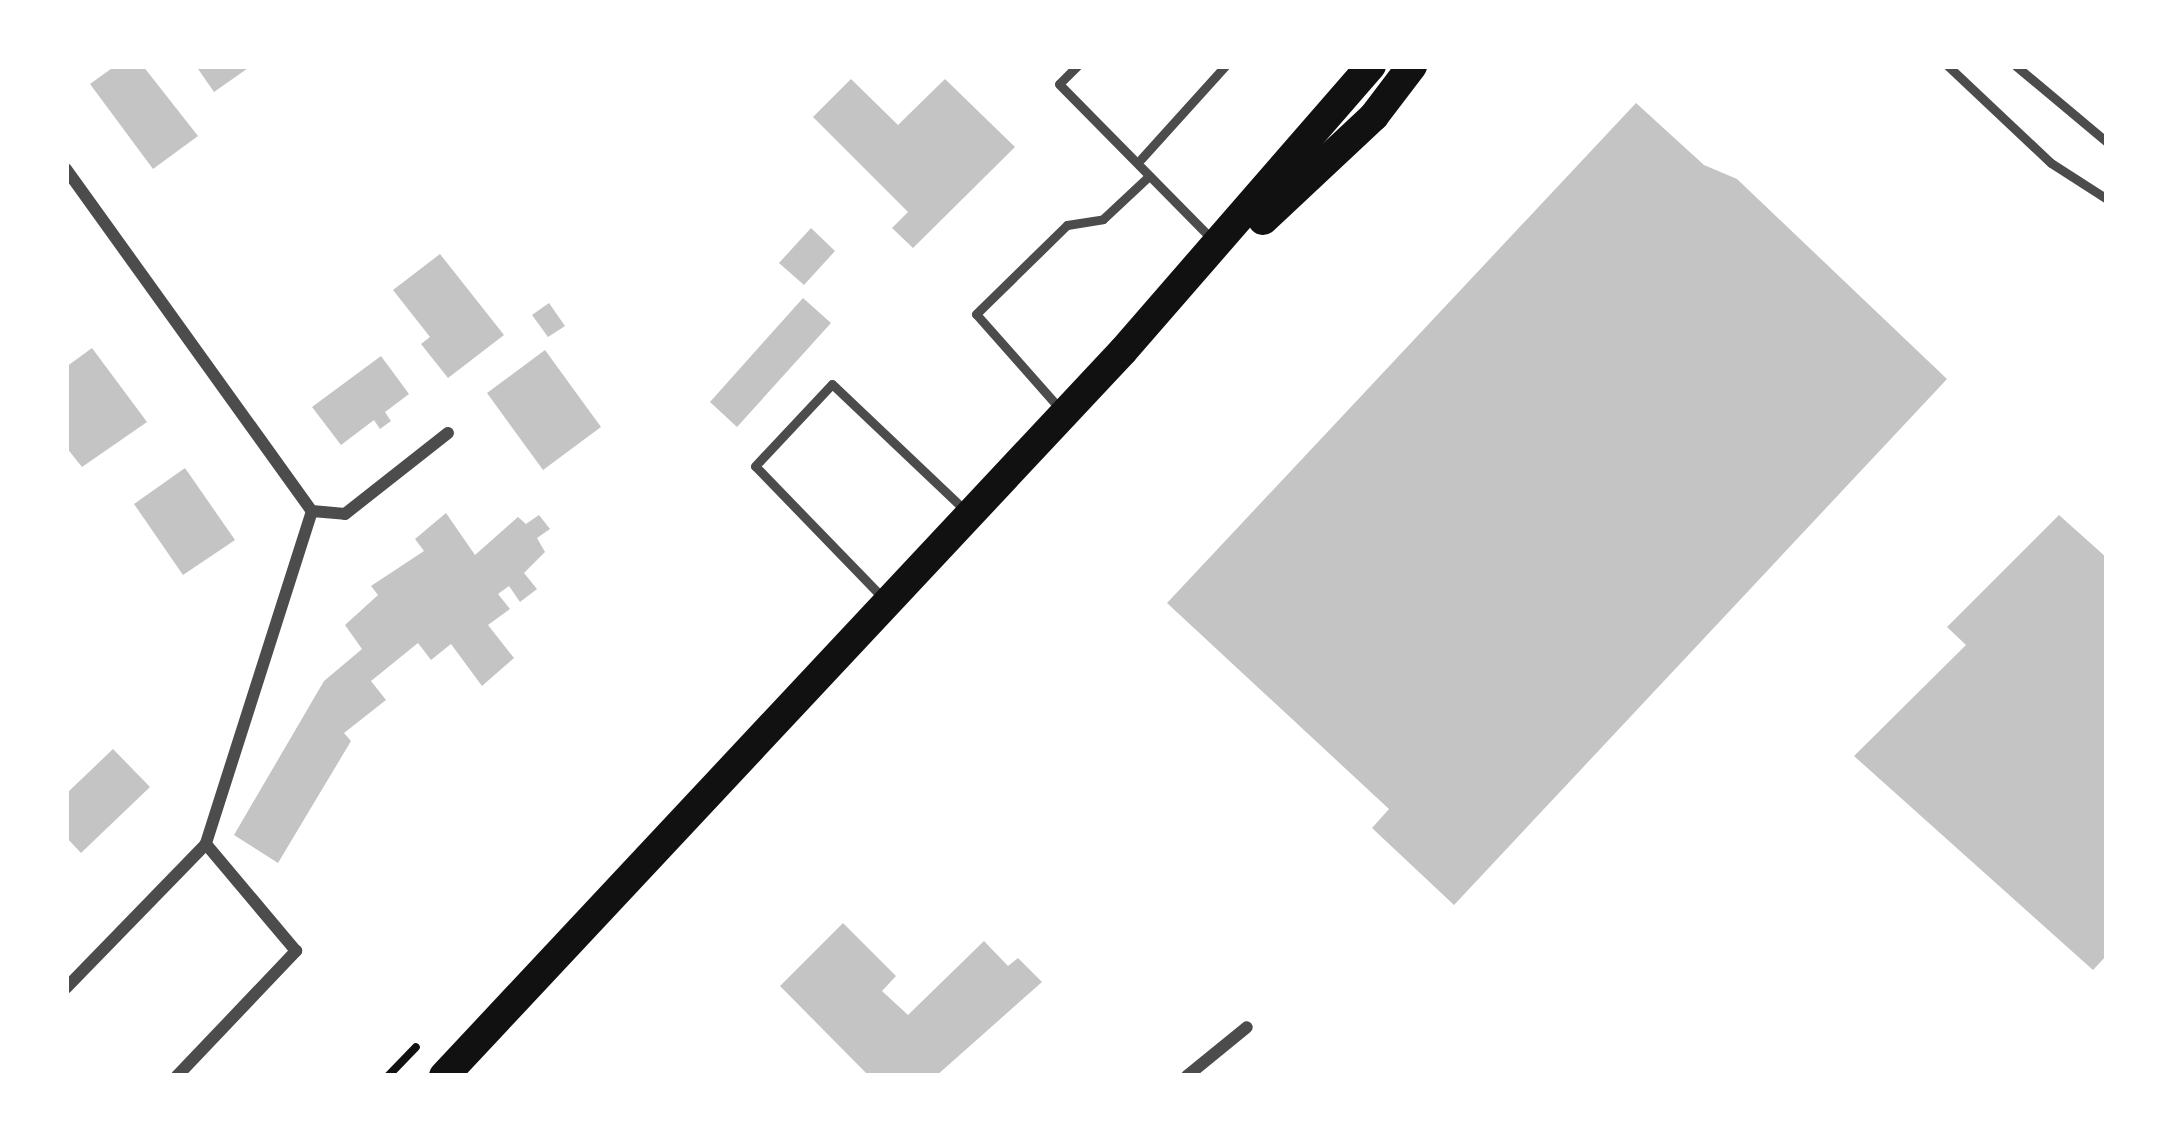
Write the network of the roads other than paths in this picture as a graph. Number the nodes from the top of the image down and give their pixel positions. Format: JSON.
{"nodes":[{"id":1,"x":1077,"y":66,"type":"edge"},
{"id":2,"x":1225,"y":66,"type":"edge"},
{"id":3,"x":1371,"y":66,"type":"edge"},
{"id":4,"x":1412,"y":66,"type":"edge"},
{"id":5,"x":1948,"y":66,"type":"edge"},
{"id":6,"x":2016,"y":66,"type":"edge"},
{"id":7,"x":2107,"y":142,"type":"edge"},
{"id":8,"x":1142,"y":159,"type":"junction"},
{"id":9,"x":66,"y":169,"type":"edge"},
{"id":10,"x":1149,"y":176,"type":"junction"},
{"id":11,"x":2107,"y":200,"type":"edge"},
{"id":12,"x":1218,"y":244,"type":"junction"},
{"id":13,"x":1123,"y":351,"type":"junction"},
{"id":14,"x":1064,"y":413,"type":"junction"},
{"id":15,"x":448,"y":433,"type":"dead end"},
{"id":16,"x":312,"y":511,"type":"junction"},
{"id":17,"x":969,"y":514,"type":"junction"},
{"id":18,"x":887,"y":602,"type":"junction"},
{"id":19,"x":206,"y":844,"type":"junction"},
{"id":20,"x":66,"y":988,"type":"edge"},
{"id":21,"x":1247,"y":1027,"type":"dead end"},
{"id":22,"x":177,"y":1076,"type":"edge"},
{"id":23,"x":444,"y":1076,"type":"edge"},
{"id":24,"x":1187,"y":1076,"type":"edge"}],
"edges":[{"from":1,"to":8,"type":"lane"},
{"from":2,"to":8,"type":"lane"},
{"from":3,"to":12,"type":"main road"},
{"from":4,"to":13,"type":"main road"},
{"from":5,"to":11,"type":"lane"},
{"from":6,"to":7,"type":"lane"},
{"from":8,"to":10,"type":"lane"},
{"from":9,"to":16,"type":"street"},
{"from":10,"to":12,"type":"lane"},
{"from":10,"to":14,"type":"lane"},
{"from":12,"to":13,"type":"main road"},
{"from":13,"to":14,"type":"main road"},
{"from":14,"to":17,"type":"main road"},
{"from":15,"to":16,"type":"street"},
{"from":16,"to":19,"type":"street"},
{"from":17,"to":18,"type":"main road"},
{"from":17,"to":18,"type":"lane"},
{"from":18,"to":23,"type":"main road"},
{"from":19,"to":20,"type":"street"},
{"from":19,"to":22,"type":"street"},
{"from":21,"to":24,"type":"street"}]}
